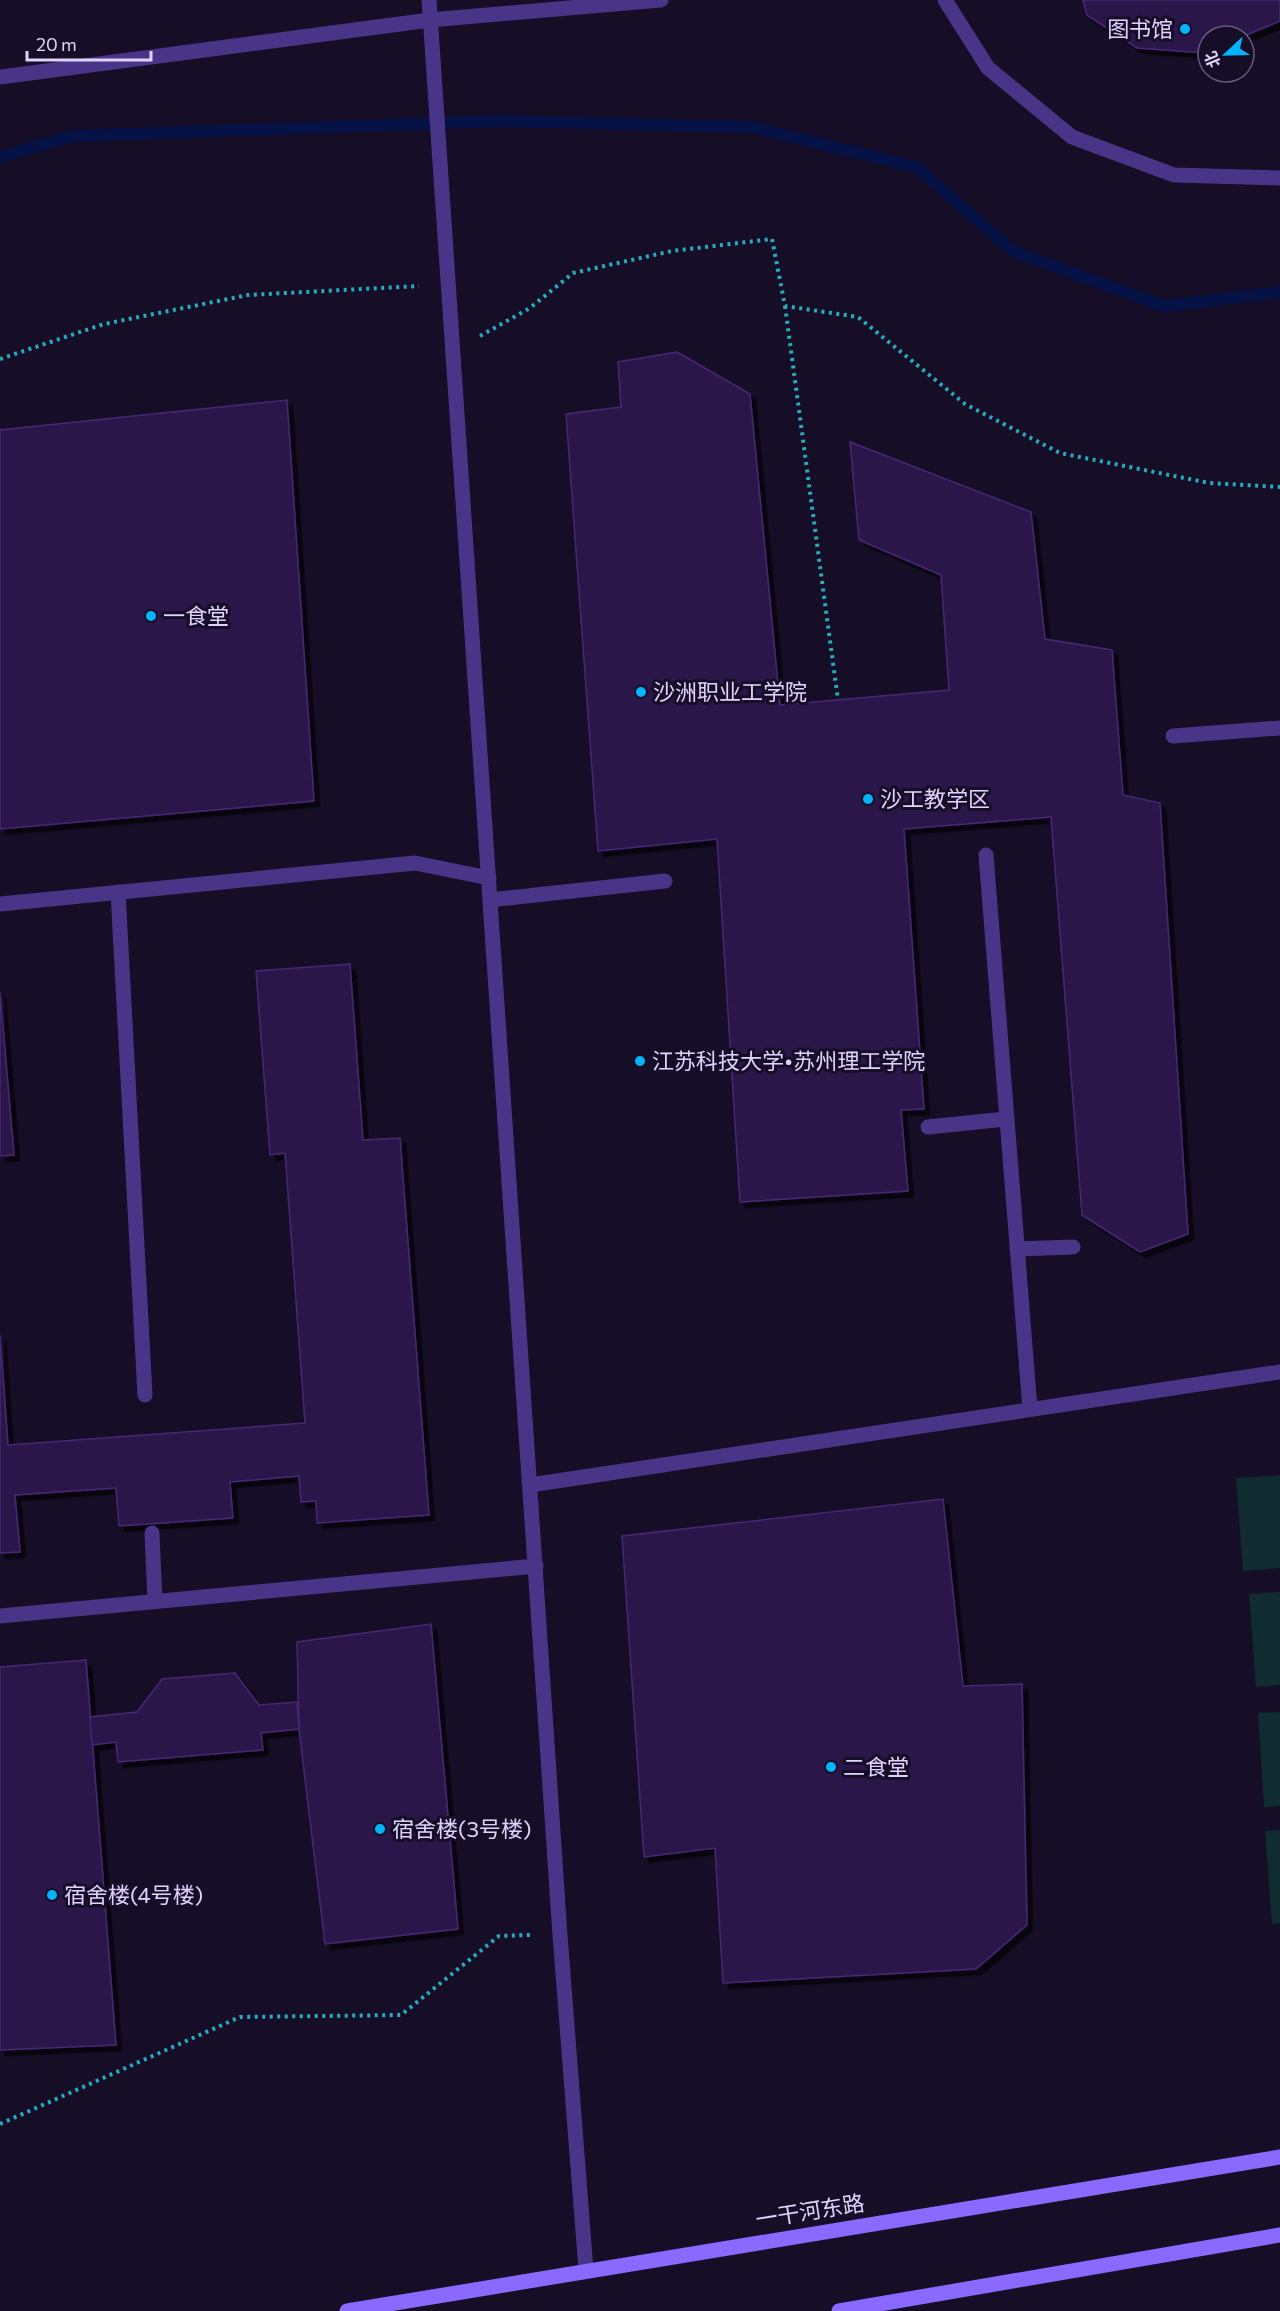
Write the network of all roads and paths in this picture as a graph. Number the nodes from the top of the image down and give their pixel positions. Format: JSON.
{"nodes":[{"id":1,"x":429,"y":0,"type":"edge"},
{"id":2,"x":661,"y":0,"type":"edge"},
{"id":3,"x":945,"y":0,"type":"edge"},
{"id":4,"x":430,"y":20,"type":"junction"},
{"id":5,"x":0,"y":77,"type":"edge"},
{"id":6,"x":1280,"y":178,"type":"edge"},
{"id":7,"x":449,"y":285,"type":"junction"},
{"id":8,"x":785,"y":306,"type":"junction"},
{"id":9,"x":453,"y":351,"type":"junction"},
{"id":10,"x":0,"y":359,"type":"edge"},
{"id":11,"x":1280,"y":487,"type":"edge"},
{"id":12,"x":838,"y":700,"type":"dead end"},
{"id":13,"x":1280,"y":728,"type":"edge"},
{"id":14,"x":1173,"y":736,"type":"dead end"},
{"id":15,"x":986,"y":855,"type":"dead end"},
{"id":16,"x":489,"y":879,"type":"junction"},
{"id":17,"x":665,"y":881,"type":"dead end"},
{"id":18,"x":118,"y":892,"type":"junction"},
{"id":19,"x":490,"y":900,"type":"junction"},
{"id":20,"x":0,"y":904,"type":"edge"},
{"id":21,"x":1006,"y":1119,"type":"junction"},
{"id":22,"x":928,"y":1127,"type":"dead end"},
{"id":23,"x":1073,"y":1247,"type":"dead end"},
{"id":24,"x":1017,"y":1248,"type":"junction"},
{"id":25,"x":1280,"y":1372,"type":"edge"},
{"id":26,"x":146,"y":1395,"type":"dead end"},
{"id":27,"x":1030,"y":1409,"type":"junction"},
{"id":28,"x":530,"y":1485,"type":"junction"},
{"id":29,"x":152,"y":1533,"type":"dead end"},
{"id":30,"x":536,"y":1566,"type":"junction"},
{"id":31,"x":155,"y":1601,"type":"junction"},
{"id":32,"x":0,"y":1616,"type":"edge"},
{"id":33,"x":560,"y":1935,"type":"junction"},
{"id":34,"x":0,"y":2124,"type":"edge"},
{"id":35,"x":1280,"y":2157,"type":"edge"},
{"id":36,"x":1280,"y":2235,"type":"edge"},
{"id":37,"x":586,"y":2270,"type":"junction"},
{"id":38,"x":347,"y":2311,"type":"edge"},
{"id":39,"x":839,"y":2311,"type":"edge"}],
"edges":[{"from":1,"to":4,"type":"street"},
{"from":2,"to":4,"type":"street"},
{"from":3,"to":6,"type":"street"},
{"from":4,"to":5,"type":"street"},
{"from":4,"to":7,"type":"street"},
{"from":7,"to":9,"type":"street"},
{"from":7,"to":10,"type":"path"},
{"from":8,"to":9,"type":"path"},
{"from":8,"to":11,"type":"path"},
{"from":8,"to":12,"type":"path"},
{"from":9,"to":16,"type":"street"},
{"from":13,"to":14,"type":"street"},
{"from":15,"to":21,"type":"street"},
{"from":16,"to":18,"type":"street"},
{"from":16,"to":19,"type":"street"},
{"from":17,"to":19,"type":"street"},
{"from":18,"to":20,"type":"street"},
{"from":18,"to":26,"type":"street"},
{"from":19,"to":28,"type":"street"},
{"from":21,"to":22,"type":"street"},
{"from":21,"to":24,"type":"street"},
{"from":23,"to":24,"type":"street"},
{"from":24,"to":27,"type":"street"},
{"from":25,"to":27,"type":"street"},
{"from":27,"to":28,"type":"street"},
{"from":28,"to":30,"type":"street"},
{"from":29,"to":31,"type":"street"},
{"from":30,"to":31,"type":"street"},
{"from":30,"to":33,"type":"street"},
{"from":31,"to":32,"type":"street"},
{"from":33,"to":34,"type":"path"},
{"from":33,"to":37,"type":"street"},
{"from":35,"to":37,"type":"street","name":"一干河东路"},
{"from":36,"to":39,"type":"street"},
{"from":37,"to":38,"type":"street","name":"一干河东路"}]}
